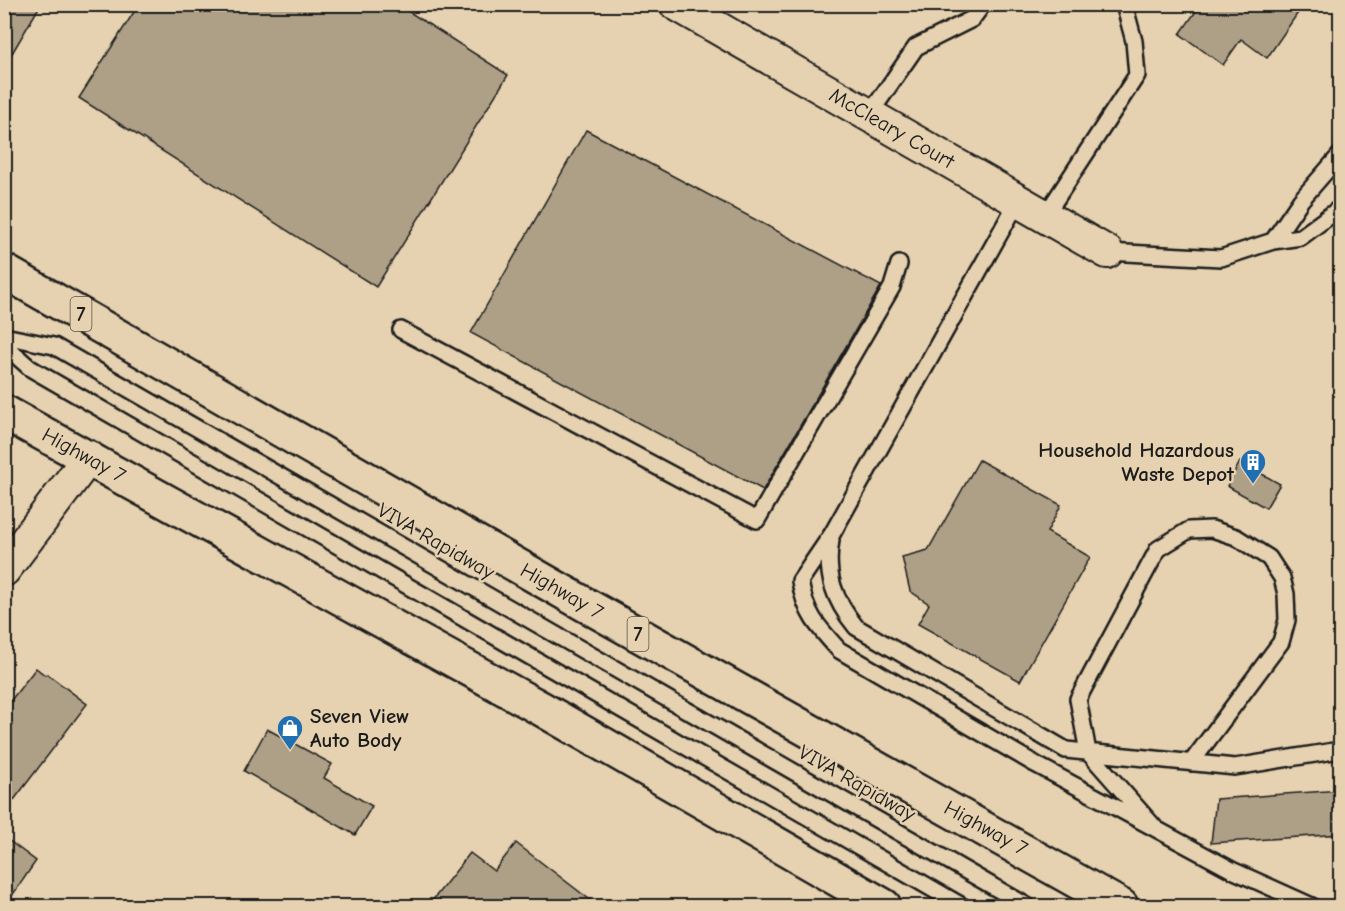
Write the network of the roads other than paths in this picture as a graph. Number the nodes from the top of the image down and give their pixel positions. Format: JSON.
{"nodes":[{"id":1,"x":983,"y":4,"type":"edge"},
{"id":2,"x":1124,"y":4,"type":"edge"},
{"id":3,"x":694,"y":9,"type":"edge"},
{"id":4,"x":869,"y":115,"type":"junction"},
{"id":5,"x":1341,"y":155,"type":"edge"},
{"id":6,"x":1018,"y":201,"type":"junction"},
{"id":7,"x":1341,"y":208,"type":"edge"},
{"id":8,"x":1045,"y":216,"type":"junction"},
{"id":9,"x":1273,"y":241,"type":"junction"},
{"id":10,"x":1107,"y":252,"type":"joint"},
{"id":11,"x":899,"y":264,"type":"dead end"},
{"id":12,"x":4,"y":271,"type":"edge"},
{"id":13,"x":401,"y":330,"type":"dead end"},
{"id":14,"x":4,"y":336,"type":"edge"},
{"id":15,"x":4,"y":345,"type":"edge"},
{"id":16,"x":4,"y":412,"type":"edge"},
{"id":17,"x":89,"y":457,"type":"junction"},
{"id":18,"x":832,"y":534,"type":"junction"},
{"id":19,"x":4,"y":570,"type":"edge"},
{"id":20,"x":1341,"y":750,"type":"edge"},
{"id":21,"x":1088,"y":752,"type":"junction"},
{"id":22,"x":1191,"y":763,"type":"junction"},
{"id":23,"x":1156,"y":829,"type":"junction"},
{"id":24,"x":885,"y":906,"type":"edge"},
{"id":25,"x":963,"y":906,"type":"edge"},
{"id":26,"x":1027,"y":906,"type":"edge"},
{"id":27,"x":1121,"y":906,"type":"edge"},
{"id":28,"x":1312,"y":906,"type":"edge"}],
"edges":[{"from":1,"to":4,"type":"lane"},
{"from":2,"to":8,"type":"lane"},
{"from":3,"to":4,"type":"street","name":"McCleary Court"},
{"from":4,"to":6,"type":"street","name":"McCleary Court"},
{"from":5,"to":9,"type":"lane"},
{"from":6,"to":8,"type":"street","name":"McCleary Court"},
{"from":6,"to":18,"type":"lane"},
{"from":7,"to":9,"type":"lane"},
{"from":8,"to":10,"type":"street","name":"McCleary Court"},
{"from":9,"to":10,"type":"lane"},
{"from":11,"to":13,"type":"lane"},
{"from":12,"to":27,"type":"main road","name":"Highway 7","number":"7"},
{"from":14,"to":26,"type":"lane","name":"VIVA Rapidway"},
{"from":15,"to":25,"type":"lane"},
{"from":16,"to":17,"type":"main road","name":"Highway 7"},
{"from":17,"to":19,"type":"street"},
{"from":17,"to":24,"type":"main road","name":"Highway 7"},
{"from":18,"to":21,"type":"lane"},
{"from":18,"to":23,"type":"lane"},
{"from":20,"to":22,"type":"lane"},
{"from":21,"to":22,"type":"lane"},
{"from":21,"to":22,"type":"lane"},
{"from":21,"to":23,"type":"lane"},
{"from":23,"to":28,"type":"lane"}]}
